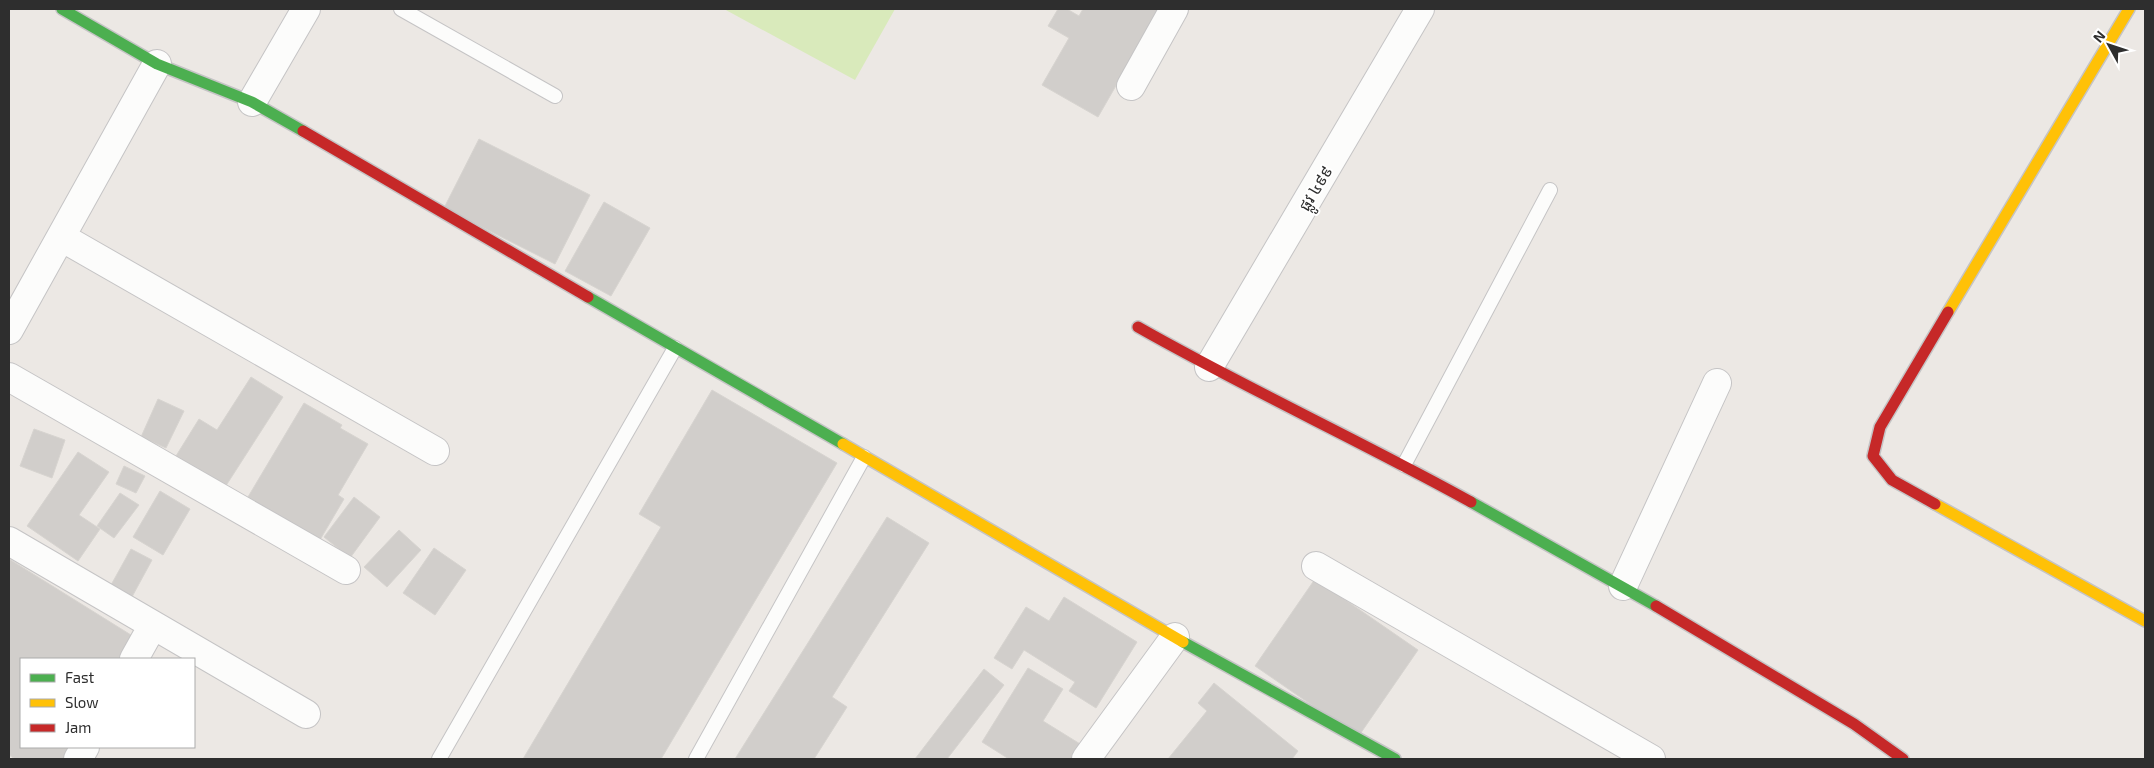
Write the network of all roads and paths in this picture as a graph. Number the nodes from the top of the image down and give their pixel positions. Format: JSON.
{"nodes":[{"id":1,"x":62,"y":9,"type":"edge"},
{"id":2,"x":306,"y":9,"type":"edge"},
{"id":3,"x":401,"y":9,"type":"edge"},
{"id":4,"x":1174,"y":9,"type":"edge"},
{"id":5,"x":1420,"y":9,"type":"edge"},
{"id":6,"x":2129,"y":9,"type":"edge"},
{"id":7,"x":157,"y":64,"type":"junction"},
{"id":8,"x":1131,"y":86,"type":"dead end"},
{"id":9,"x":555,"y":96,"type":"dead end"},
{"id":10,"x":252,"y":102,"type":"junction"},
{"id":11,"x":1550,"y":190,"type":"dead end"},
{"id":12,"x":61,"y":237,"type":"junction"},
{"id":13,"x":1138,"y":327,"type":"dead end"},
{"id":14,"x":9,"y":330,"type":"edge"},
{"id":15,"x":675,"y":348,"type":"junction"},
{"id":16,"x":1209,"y":367,"type":"junction"},
{"id":17,"x":9,"y":377,"type":"edge"},
{"id":18,"x":1717,"y":383,"type":"dead end"},
{"id":19,"x":434,"y":451,"type":"dead end"},
{"id":20,"x":864,"y":458,"type":"junction"},
{"id":21,"x":1404,"y":465,"type":"junction"},
{"id":22,"x":9,"y":541,"type":"edge"},
{"id":23,"x":1316,"y":566,"type":"dead end"},
{"id":24,"x":346,"y":570,"type":"dead end"},
{"id":25,"x":1623,"y":586,"type":"junction"},
{"id":26,"x":2145,"y":620,"type":"edge"},
{"id":27,"x":153,"y":625,"type":"junction"},
{"id":28,"x":1175,"y":638,"type":"junction"},
{"id":29,"x":135,"y":658,"type":"edge"},
{"id":30,"x":306,"y":714,"type":"dead end"},
{"id":31,"x":84,"y":748,"type":"edge"},
{"id":32,"x":78,"y":759,"type":"edge"},
{"id":33,"x":439,"y":759,"type":"edge"},
{"id":34,"x":696,"y":759,"type":"edge"},
{"id":35,"x":1086,"y":759,"type":"edge"},
{"id":36,"x":1395,"y":759,"type":"edge"},
{"id":37,"x":1651,"y":759,"type":"edge"},
{"id":38,"x":1903,"y":759,"type":"edge"}],
"edges":[{"from":1,"to":7,"type":"street"},
{"from":2,"to":10,"type":"street"},
{"from":3,"to":9,"type":"lane"},
{"from":4,"to":8,"type":"street"},
{"from":5,"to":16,"type":"street","name":"ផ្លូវ ៤៩៩"},
{"from":6,"to":26,"type":"street"},
{"from":7,"to":10,"type":"street"},
{"from":7,"to":12,"type":"street"},
{"from":10,"to":15,"type":"street"},
{"from":11,"to":21,"type":"lane"},
{"from":12,"to":14,"type":"street"},
{"from":12,"to":19,"type":"street"},
{"from":13,"to":16,"type":"street"},
{"from":15,"to":20,"type":"street"},
{"from":15,"to":33,"type":"lane"},
{"from":16,"to":21,"type":"street"},
{"from":17,"to":24,"type":"street"},
{"from":18,"to":25,"type":"street"},
{"from":20,"to":28,"type":"street"},
{"from":20,"to":34,"type":"lane"},
{"from":21,"to":25,"type":"street"},
{"from":22,"to":27,"type":"street"},
{"from":23,"to":37,"type":"street"},
{"from":25,"to":38,"type":"street"},
{"from":27,"to":29,"type":"street"},
{"from":27,"to":30,"type":"street"},
{"from":28,"to":35,"type":"street"},
{"from":28,"to":36,"type":"street"},
{"from":31,"to":32,"type":"street"}]}
